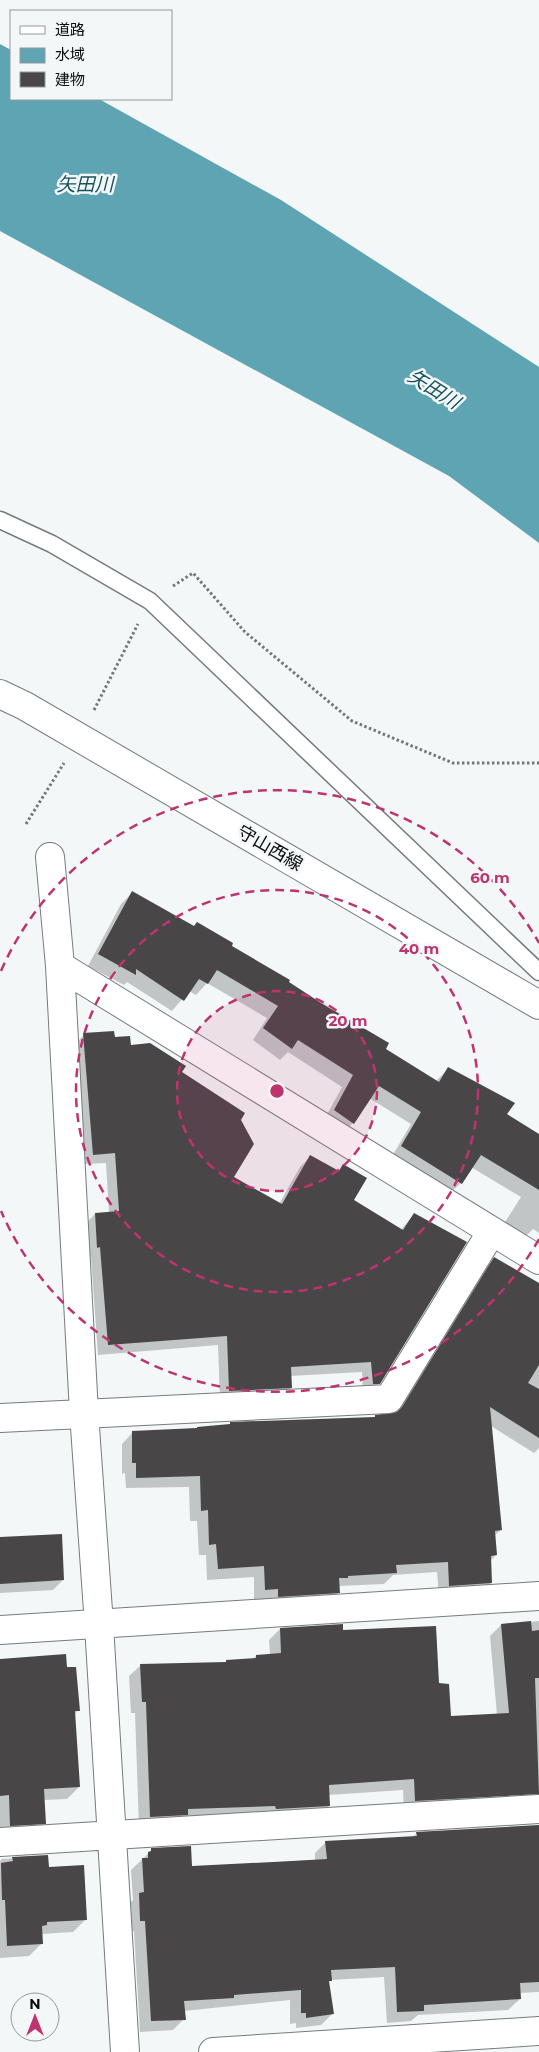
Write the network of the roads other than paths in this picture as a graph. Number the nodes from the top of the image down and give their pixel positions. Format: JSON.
{"nodes":[{"id":1,"x":0,"y":520,"type":"edge"},
{"id":2,"x":0,"y":694,"type":"edge"},
{"id":3,"x":50,"y":857,"type":"dead end"},
{"id":4,"x":60,"y":966,"type":"junction"},
{"id":5,"x":539,"y":972,"type":"edge"},
{"id":6,"x":539,"y":1005,"type":"edge"},
{"id":7,"x":492,"y":1231,"type":"junction"},
{"id":8,"x":539,"y":1260,"type":"edge"},
{"id":9,"x":84,"y":1413,"type":"junction"},
{"id":10,"x":0,"y":1418,"type":"edge"},
{"id":11,"x":539,"y":1596,"type":"edge"},
{"id":12,"x":99,"y":1625,"type":"junction"},
{"id":13,"x":0,"y":1630,"type":"edge"},
{"id":14,"x":539,"y":1809,"type":"edge"},
{"id":15,"x":111,"y":1834,"type":"junction"},
{"id":16,"x":0,"y":1842,"type":"edge"},
{"id":17,"x":539,"y":2031,"type":"edge"},
{"id":18,"x":125,"y":2052,"type":"edge"},
{"id":19,"x":212,"y":2052,"type":"edge"}],
"edges":[{"from":1,"to":5,"type":"lane"},
{"from":2,"to":6,"type":"street","name":"守山西線"},
{"from":3,"to":4,"type":"street"},
{"from":4,"to":7,"type":"street"},
{"from":4,"to":9,"type":"street"},
{"from":7,"to":8,"type":"street"},
{"from":7,"to":9,"type":"street"},
{"from":9,"to":10,"type":"street"},
{"from":9,"to":12,"type":"street"},
{"from":11,"to":12,"type":"street"},
{"from":12,"to":13,"type":"street"},
{"from":12,"to":15,"type":"street"},
{"from":14,"to":15,"type":"street"},
{"from":15,"to":16,"type":"street"},
{"from":15,"to":18,"type":"street"},
{"from":17,"to":19,"type":"street"}]}
